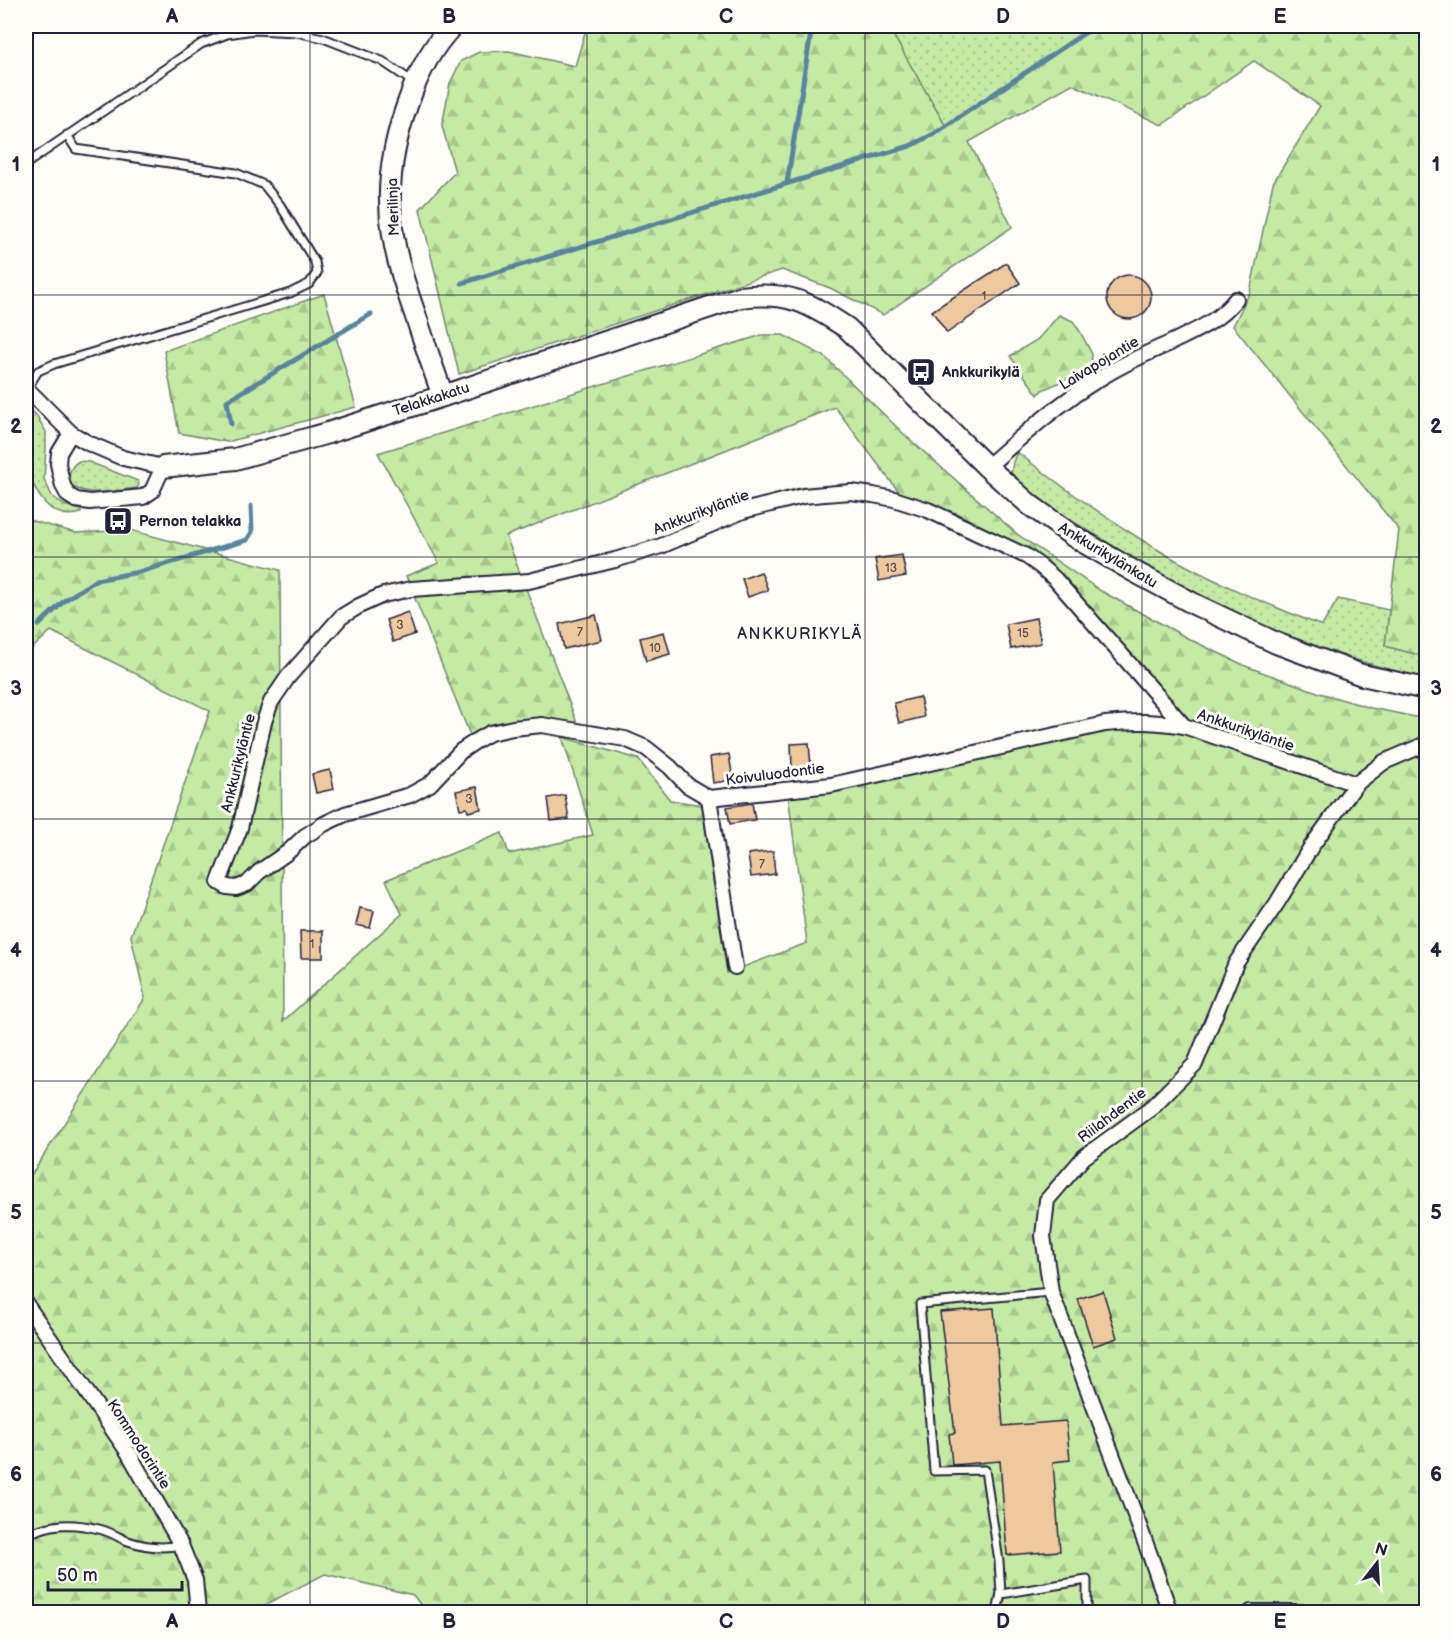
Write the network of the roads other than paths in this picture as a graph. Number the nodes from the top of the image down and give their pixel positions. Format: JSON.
{"nodes":[{"id":1,"x":452,"y":26,"type":"edge"},
{"id":2,"x":415,"y":83,"type":"junction"},
{"id":3,"x":67,"y":135,"type":"junction"},
{"id":4,"x":26,"y":164,"type":"edge"},
{"id":5,"x":1236,"y":299,"type":"dead end"},
{"id":6,"x":847,"y":328,"type":"joint"},
{"id":7,"x":26,"y":389,"type":"edge"},
{"id":8,"x":442,"y":396,"type":"junction"},
{"id":9,"x":71,"y":433,"type":"junction"},
{"id":10,"x":163,"y":467,"type":"junction"},
{"id":11,"x":987,"y":467,"type":"junction"},
{"id":12,"x":1426,"y":689,"type":"edge"},
{"id":13,"x":1184,"y":726,"type":"junction"},
{"id":14,"x":1426,"y":744,"type":"edge"},
{"id":15,"x":1356,"y":784,"type":"junction"},
{"id":16,"x":709,"y":798,"type":"junction"},
{"id":17,"x":219,"y":882,"type":"joint"},
{"id":18,"x":735,"y":967,"type":"dead end"},
{"id":19,"x":1051,"y":1292,"type":"junction"},
{"id":20,"x":26,"y":1304,"type":"edge"},
{"id":21,"x":26,"y":1535,"type":"edge"},
{"id":22,"x":181,"y":1545,"type":"junction"},
{"id":23,"x":1001,"y":1594,"type":"junction"},
{"id":24,"x":198,"y":1612,"type":"edge"},
{"id":25,"x":997,"y":1612,"type":"edge"},
{"id":26,"x":1087,"y":1612,"type":"edge"},
{"id":27,"x":1170,"y":1612,"type":"edge"},
{"id":28,"x":1251,"y":1612,"type":"edge"},
{"id":29,"x":1304,"y":1612,"type":"edge"}],
"edges":[{"from":1,"to":2,"type":"street","name":"Merilinja"},
{"from":2,"to":3,"type":"lane"},
{"from":2,"to":8,"type":"street","name":"Merilinja"},
{"from":3,"to":4,"type":"lane"},
{"from":3,"to":7,"type":"lane"},
{"from":5,"to":11,"type":"street","name":"Laivapojantie"},
{"from":6,"to":8,"type":"street","name":"Telakkakatu"},
{"from":6,"to":11,"type":"street","name":"Ankkurikylänkatu"},
{"from":7,"to":9,"type":"street","name":"Telakkakatu"},
{"from":8,"to":10,"type":"street","name":"Telakkakatu"},
{"from":9,"to":10,"type":"street","name":"Telakkakatu"},
{"from":9,"to":10,"type":"street"},
{"from":11,"to":12,"type":"street","name":"Ankkurikylänkatu"},
{"from":13,"to":15,"type":"street","name":"Ankkurikyläntie"},
{"from":13,"to":16,"type":"street","name":"Koivuluodontie"},
{"from":13,"to":17,"type":"street","name":"Ankkurikyläntie"},
{"from":14,"to":15,"type":"street","name":"Riilahdentie"},
{"from":15,"to":19,"type":"street","name":"Riilahdentie"},
{"from":16,"to":17,"type":"street","name":"Koivuluodontie"},
{"from":16,"to":18,"type":"street"},
{"from":19,"to":23,"type":"lane"},
{"from":19,"to":27,"type":"street","name":"Riilahdentie"},
{"from":20,"to":22,"type":"street","name":"Kommodorintie"},
{"from":21,"to":22,"type":"lane"},
{"from":22,"to":24,"type":"street","name":"Kommodorintie"},
{"from":23,"to":25,"type":"lane"},
{"from":23,"to":26,"type":"lane"},
{"from":28,"to":29,"type":"street"}]}
